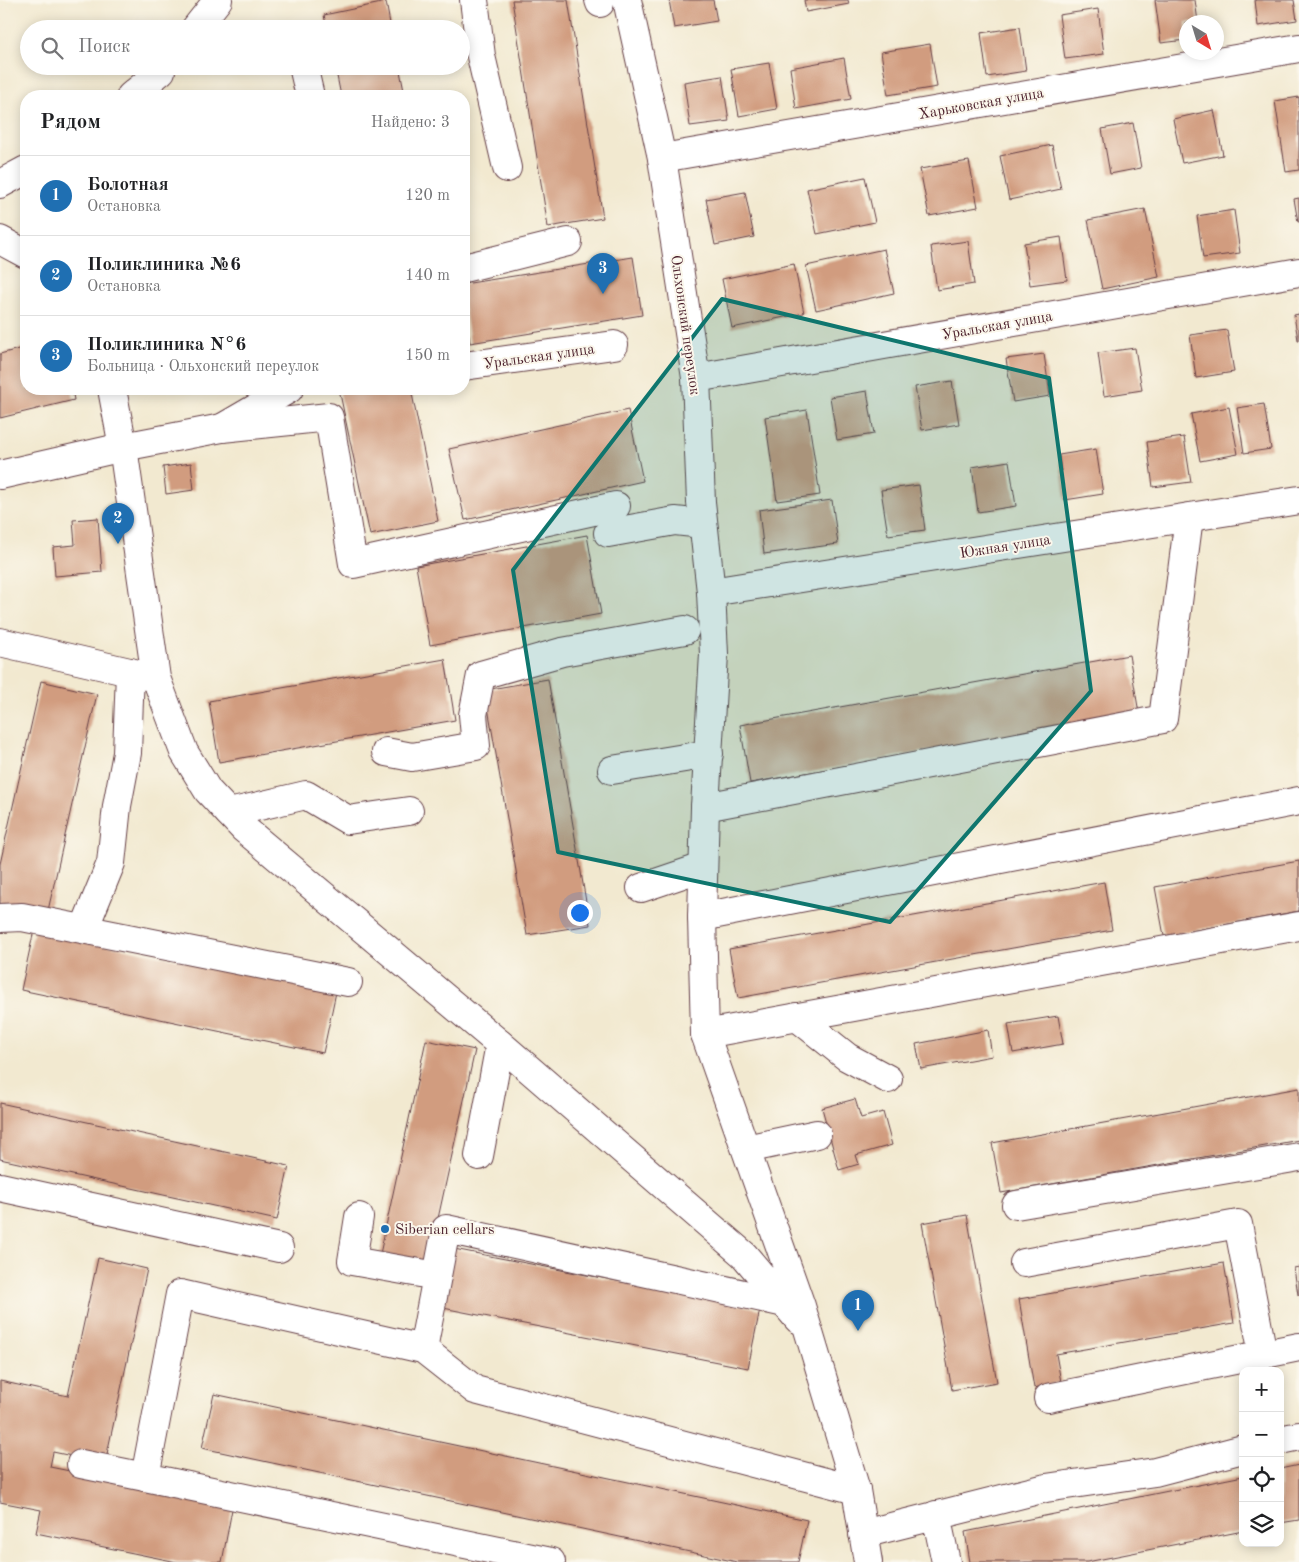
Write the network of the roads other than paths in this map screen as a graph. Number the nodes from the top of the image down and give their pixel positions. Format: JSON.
{"nodes":[{"id":1,"x":218,"y":0,"type":"edge"},
{"id":2,"x":474,"y":0,"type":"edge"},
{"id":3,"x":627,"y":0,"type":"edge"},
{"id":4,"x":202,"y":20,"type":"edge"},
{"id":5,"x":1299,"y":48,"type":"edge"},
{"id":6,"x":155,"y":75,"type":"edge"},
{"id":7,"x":158,"y":75,"type":"edge"},
{"id":8,"x":305,"y":75,"type":"edge"},
{"id":9,"x":138,"y":90,"type":"edge"},
{"id":10,"x":149,"y":90,"type":"edge"},
{"id":11,"x":309,"y":90,"type":"edge"},
{"id":12,"x":662,"y":158,"type":"junction"},
{"id":13,"x":507,"y":168,"type":"dead end"},
{"id":14,"x":20,"y":173,"type":"edge"},
{"id":15,"x":0,"y":184,"type":"edge"},
{"id":16,"x":0,"y":240,"type":"edge"},
{"id":17,"x":568,"y":242,"type":"dead end"},
{"id":18,"x":20,"y":251,"type":"edge"},
{"id":19,"x":470,"y":266,"type":"edge"},
{"id":20,"x":1299,"y":272,"type":"edge"},
{"id":21,"x":614,"y":346,"type":"dead end"},
{"id":22,"x":470,"y":365,"type":"edge"},
{"id":23,"x":696,"y":378,"type":"junction"},
{"id":24,"x":113,"y":395,"type":"edge"},
{"id":25,"x":279,"y":395,"type":"edge"},
{"id":26,"x":222,"y":428,"type":"junction"},
{"id":27,"x":123,"y":447,"type":"junction"},
{"id":28,"x":0,"y":475,"type":"edge"},
{"id":29,"x":1299,"y":500,"type":"edge"},
{"id":30,"x":616,"y":506,"type":"dead end"},
{"id":31,"x":1189,"y":517,"type":"junction"},
{"id":32,"x":703,"y":524,"type":"junction"},
{"id":33,"x":608,"y":533,"type":"dead end"},
{"id":34,"x":711,"y":592,"type":"junction"},
{"id":35,"x":685,"y":630,"type":"dead end"},
{"id":36,"x":0,"y":642,"type":"edge"},
{"id":37,"x":143,"y":675,"type":"junction"},
{"id":38,"x":386,"y":752,"type":"dead end"},
{"id":39,"x":709,"y":754,"type":"junction"},
{"id":40,"x":612,"y":770,"type":"dead end"},
{"id":41,"x":1299,"y":801,"type":"edge"},
{"id":42,"x":705,"y":807,"type":"junction"},
{"id":43,"x":409,"y":811,"type":"dead end"},
{"id":44,"x":229,"y":813,"type":"junction"},
{"id":45,"x":703,"y":867,"type":"junction"},
{"id":46,"x":641,"y":888,"type":"dead end"},
{"id":47,"x":702,"y":917,"type":"junction"},
{"id":48,"x":0,"y":918,"type":"edge"},
{"id":49,"x":1299,"y":926,"type":"edge"},
{"id":50,"x":84,"y":929,"type":"junction"},
{"id":51,"x":348,"y":982,"type":"dead end"},
{"id":52,"x":797,"y":1017,"type":"junction"},
{"id":53,"x":705,"y":1034,"type":"junction"},
{"id":54,"x":500,"y":1044,"type":"junction"},
{"id":55,"x":888,"y":1079,"type":"dead end"},
{"id":56,"x":817,"y":1134,"type":"dead end"},
{"id":57,"x":746,"y":1149,"type":"junction"},
{"id":58,"x":479,"y":1156,"type":"dead end"},
{"id":59,"x":1299,"y":1157,"type":"edge"},
{"id":60,"x":0,"y":1187,"type":"edge"},
{"id":61,"x":1016,"y":1205,"type":"dead end"},
{"id":62,"x":359,"y":1217,"type":"dead end"},
{"id":63,"x":279,"y":1248,"type":"dead end"},
{"id":64,"x":1024,"y":1263,"type":"dead end"},
{"id":65,"x":437,"y":1276,"type":"junction"},
{"id":66,"x":785,"y":1303,"type":"junction"},
{"id":67,"x":807,"y":1330,"type":"junction"},
{"id":68,"x":1299,"y":1347,"type":"edge"},
{"id":69,"x":423,"y":1349,"type":"junction"},
{"id":70,"x":1263,"y":1354,"type":"junction"},
{"id":71,"x":1048,"y":1398,"type":"dead end"},
{"id":72,"x":1299,"y":1436,"type":"edge"},
{"id":73,"x":1284,"y":1439,"type":"edge"},
{"id":74,"x":1239,"y":1451,"type":"edge"},
{"id":75,"x":81,"y":1464,"type":"dead end"},
{"id":76,"x":145,"y":1478,"type":"junction"},
{"id":77,"x":856,"y":1490,"type":"junction"},
{"id":78,"x":936,"y":1515,"type":"junction"},
{"id":79,"x":863,"y":1534,"type":"junction"},
{"id":80,"x":551,"y":1562,"type":"edge"},
{"id":81,"x":868,"y":1562,"type":"edge"},
{"id":82,"x":946,"y":1562,"type":"edge"}],
"edges":[{"from":1,"to":4,"type":"street"},
{"from":2,"to":13,"type":"street"},
{"from":3,"to":12,"type":"street","name":"Ольхонский переулок"},
{"from":5,"to":12,"type":"street","name":"Харьковская улица"},
{"from":6,"to":9,"type":"street"},
{"from":7,"to":10,"type":"street"},
{"from":8,"to":11,"type":"street"},
{"from":12,"to":23,"type":"street","name":"Ольхонский переулок"},
{"from":14,"to":15,"type":"street"},
{"from":16,"to":18,"type":"street"},
{"from":17,"to":19,"type":"street"},
{"from":20,"to":23,"type":"street","name":"Уральская улица"},
{"from":21,"to":22,"type":"street","name":"Уральская улица"},
{"from":23,"to":32,"type":"street","name":"Ольхонский переулок"},
{"from":24,"to":27,"type":"street"},
{"from":25,"to":26,"type":"street"},
{"from":26,"to":27,"type":"street"},
{"from":26,"to":30,"type":"street"},
{"from":27,"to":28,"type":"street"},
{"from":27,"to":37,"type":"street"},
{"from":29,"to":31,"type":"street","name":"Южная улица"},
{"from":31,"to":34,"type":"street","name":"Южная улица"},
{"from":31,"to":42,"type":"street"},
{"from":32,"to":33,"type":"street"},
{"from":32,"to":34,"type":"street","name":"Ольхонский переулок"},
{"from":34,"to":39,"type":"street","name":"Ольхонский переулок"},
{"from":35,"to":38,"type":"street"},
{"from":36,"to":37,"type":"street"},
{"from":37,"to":44,"type":"street"},
{"from":37,"to":50,"type":"street"},
{"from":39,"to":40,"type":"street"},
{"from":39,"to":42,"type":"street","name":"Ольхонский переулок"},
{"from":41,"to":47,"type":"street"},
{"from":42,"to":45,"type":"street","name":"Ольхонский переулок"},
{"from":43,"to":44,"type":"street"},
{"from":44,"to":54,"type":"street"},
{"from":45,"to":46,"type":"street"},
{"from":45,"to":47,"type":"street","name":"Ольхонский переулок"},
{"from":47,"to":53,"type":"street","name":"Ольхонский переулок"},
{"from":48,"to":50,"type":"street"},
{"from":49,"to":52,"type":"street"},
{"from":50,"to":51,"type":"street"},
{"from":52,"to":53,"type":"street"},
{"from":52,"to":55,"type":"street"},
{"from":53,"to":57,"type":"street","name":"Ольхонский переулок"},
{"from":54,"to":58,"type":"street"},
{"from":54,"to":66,"type":"street"},
{"from":56,"to":57,"type":"street"},
{"from":57,"to":67,"type":"street","name":"Ольхонский переулок"},
{"from":59,"to":61,"type":"street"},
{"from":60,"to":63,"type":"street"},
{"from":62,"to":65,"type":"street"},
{"from":64,"to":70,"type":"street"},
{"from":65,"to":66,"type":"street"},
{"from":65,"to":69,"type":"street"},
{"from":66,"to":67,"type":"street"},
{"from":67,"to":77,"type":"street","name":"Ольхонский переулок"},
{"from":68,"to":70,"type":"street"},
{"from":69,"to":76,"type":"street"},
{"from":69,"to":77,"type":"street"},
{"from":70,"to":71,"type":"street"},
{"from":72,"to":73,"type":"street"},
{"from":74,"to":78,"type":"street"},
{"from":75,"to":76,"type":"street"},
{"from":76,"to":80,"type":"street"},
{"from":77,"to":79,"type":"street","name":"Ольхонский переулок"},
{"from":78,"to":79,"type":"street"},
{"from":78,"to":82,"type":"street"},
{"from":79,"to":81,"type":"street","name":"Ольхонский переулок"}]}
